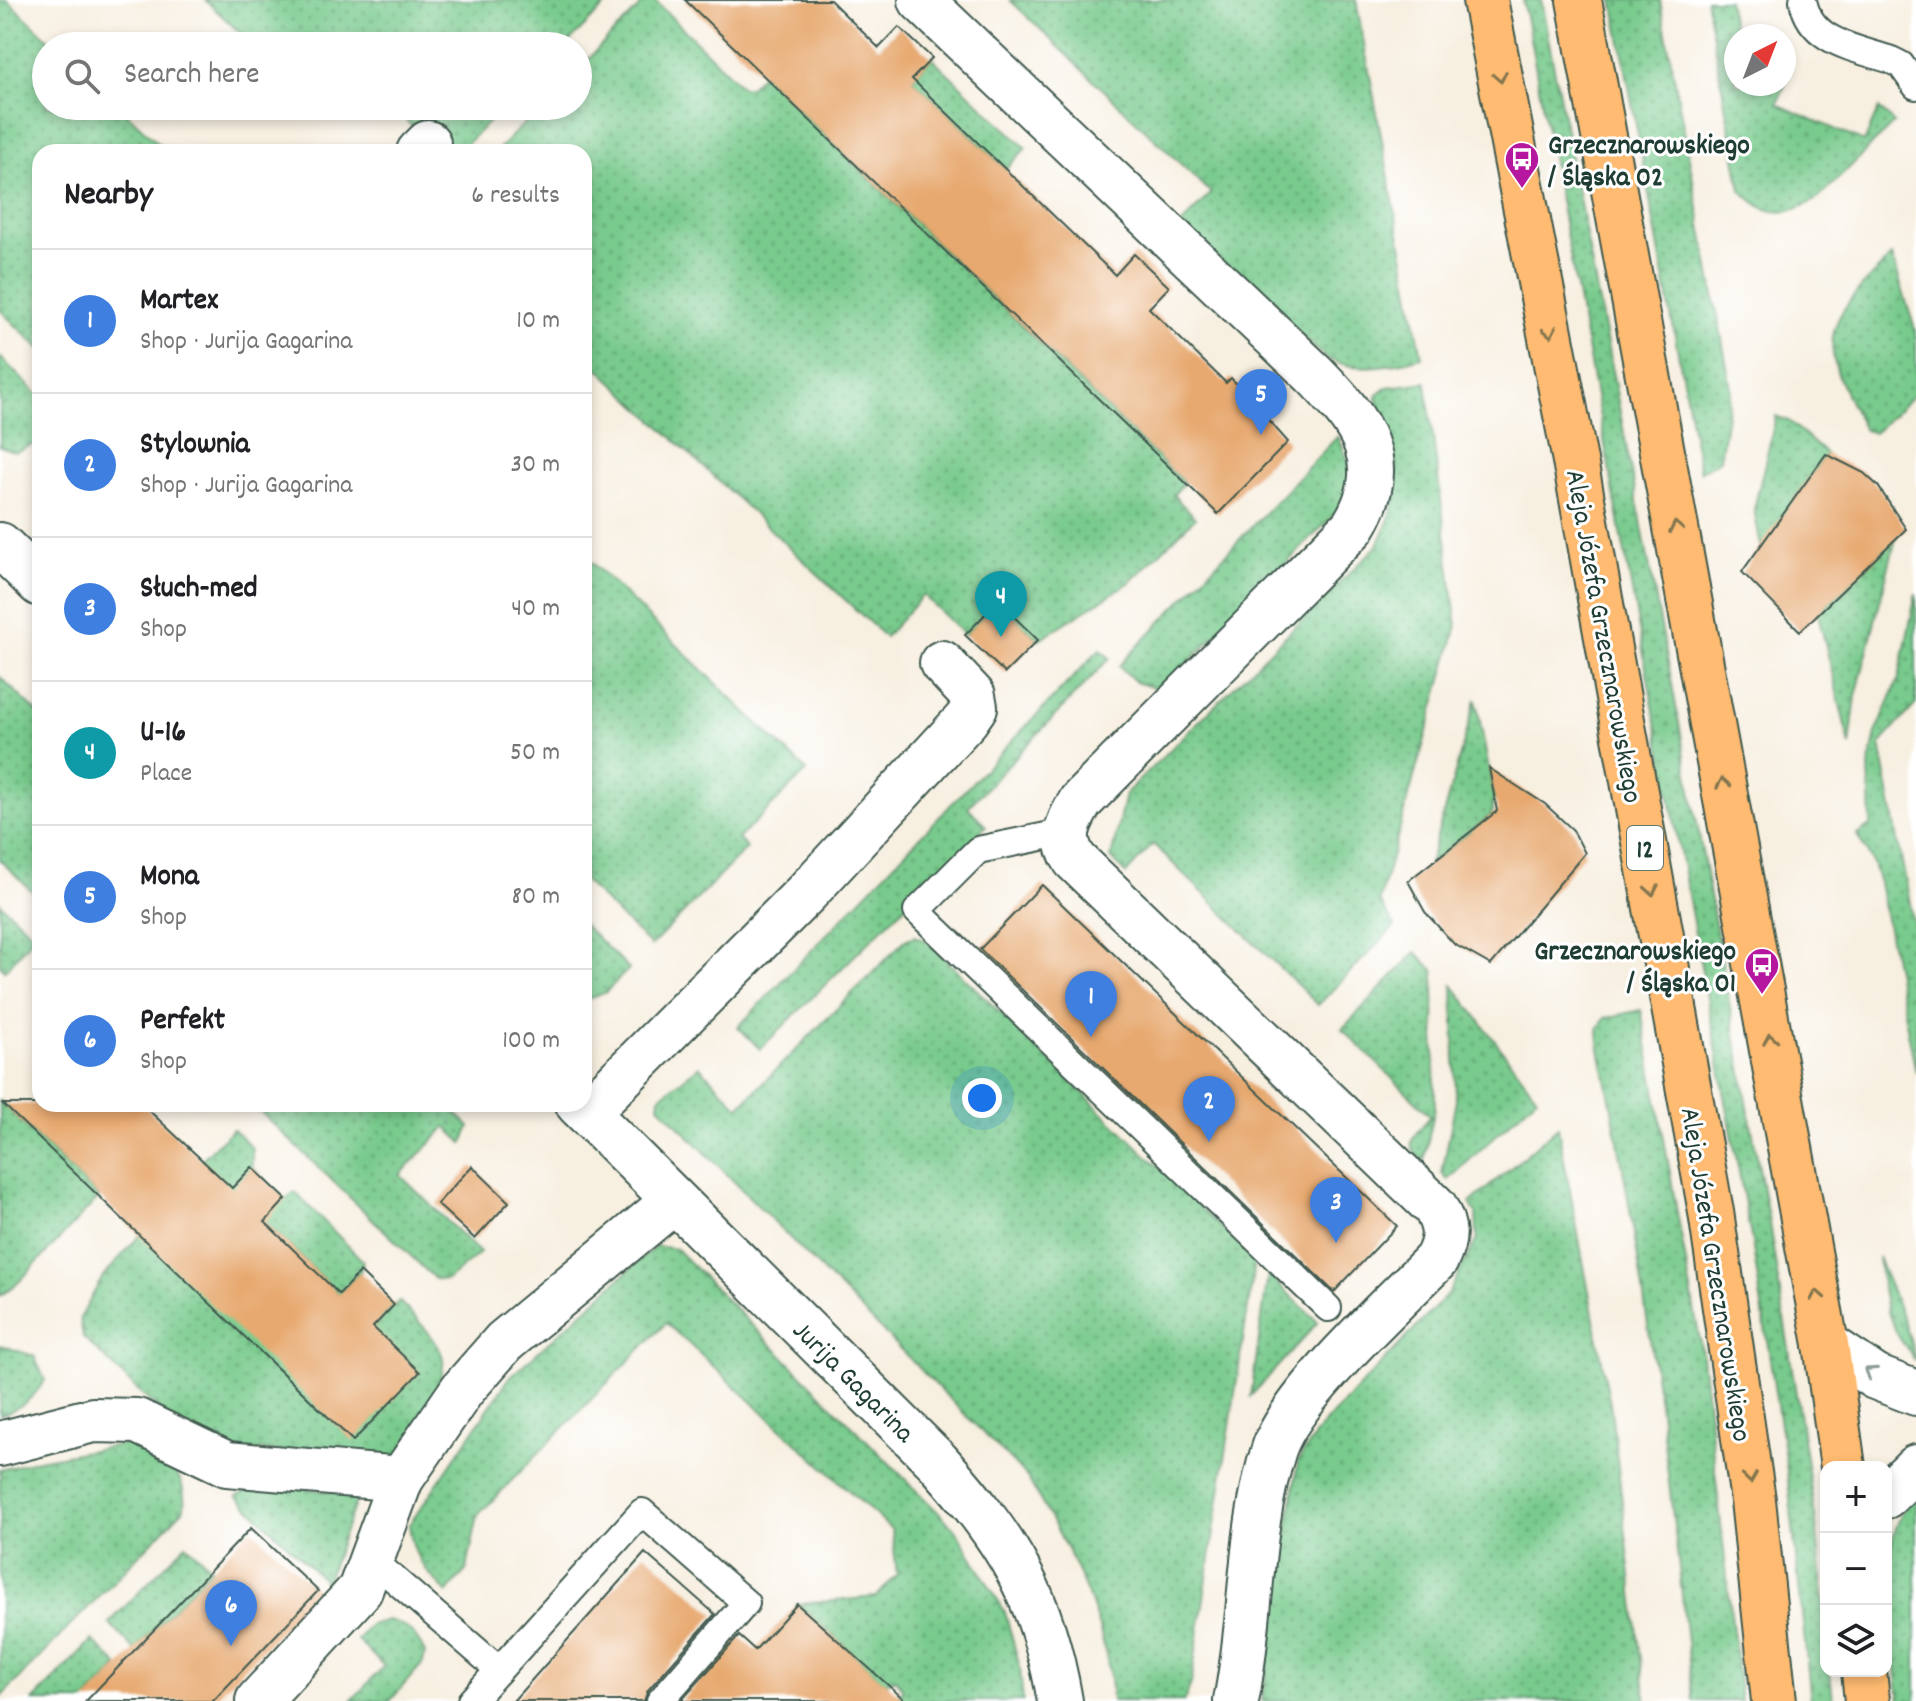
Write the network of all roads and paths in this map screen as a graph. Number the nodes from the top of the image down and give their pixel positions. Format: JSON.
{"nodes":[{"id":1,"x":921,"y":0,"type":"edge"},
{"id":2,"x":1485,"y":0,"type":"edge"},
{"id":3,"x":1579,"y":0,"type":"edge"},
{"id":4,"x":1803,"y":0,"type":"edge"},
{"id":5,"x":1916,"y":86,"type":"edge"},
{"id":6,"x":942,"y":663,"type":"dead end"},
{"id":7,"x":1066,"y":832,"type":"junction"},
{"id":8,"x":592,"y":1098,"type":"edge"},
{"id":9,"x":586,"y":1112,"type":"edge"},
{"id":10,"x":674,"y":1201,"type":"junction"},
{"id":11,"x":1328,"y":1308,"type":"dead end"},
{"id":12,"x":1826,"y":1344,"type":"junction"},
{"id":13,"x":1916,"y":1393,"type":"edge"},
{"id":14,"x":0,"y":1444,"type":"edge"},
{"id":15,"x":1842,"y":1461,"type":"edge"},
{"id":16,"x":1916,"y":1467,"type":"edge"},
{"id":17,"x":401,"y":1479,"type":"junction"},
{"id":18,"x":1892,"y":1490,"type":"edge"},
{"id":19,"x":371,"y":1559,"type":"junction"},
{"id":20,"x":499,"y":1670,"type":"junction"},
{"id":21,"x":1865,"y":1677,"type":"edge"},
{"id":22,"x":258,"y":1701,"type":"edge"},
{"id":23,"x":471,"y":1701,"type":"edge"},
{"id":24,"x":660,"y":1701,"type":"edge"},
{"id":25,"x":1060,"y":1701,"type":"edge"},
{"id":26,"x":1236,"y":1701,"type":"edge"},
{"id":27,"x":1774,"y":1701,"type":"edge"},
{"id":28,"x":1867,"y":1701,"type":"edge"}],
"edges":[{"from":1,"to":7,"type":"street"},
{"from":2,"to":27,"type":"main road","name":"Aleja Józefa Grzecznarowskiego","number":"12","one_way":true},
{"from":12,"to":3,"type":"main road","one_way":true},
{"from":4,"to":5,"type":"lane"},
{"from":6,"to":8,"type":"street"},
{"from":7,"to":11,"type":"lane"},
{"from":7,"to":26,"type":"street"},
{"from":9,"to":10,"type":"street","name":"Jurija Gagarina"},
{"from":10,"to":17,"type":"street"},
{"from":10,"to":25,"type":"street","name":"Jurija Gagarina"},
{"from":13,"to":12,"type":"street","one_way":true},
{"from":12,"to":15,"type":"main road"},
{"from":14,"to":17,"type":"street"},
{"from":16,"to":18,"type":"street"},
{"from":17,"to":19,"type":"street"},
{"from":19,"to":20,"type":"lane"},
{"from":19,"to":22,"type":"street"},
{"from":20,"to":23,"type":"lane"},
{"from":20,"to":24,"type":"lane"},
{"from":21,"to":28,"type":"main road"}]}
